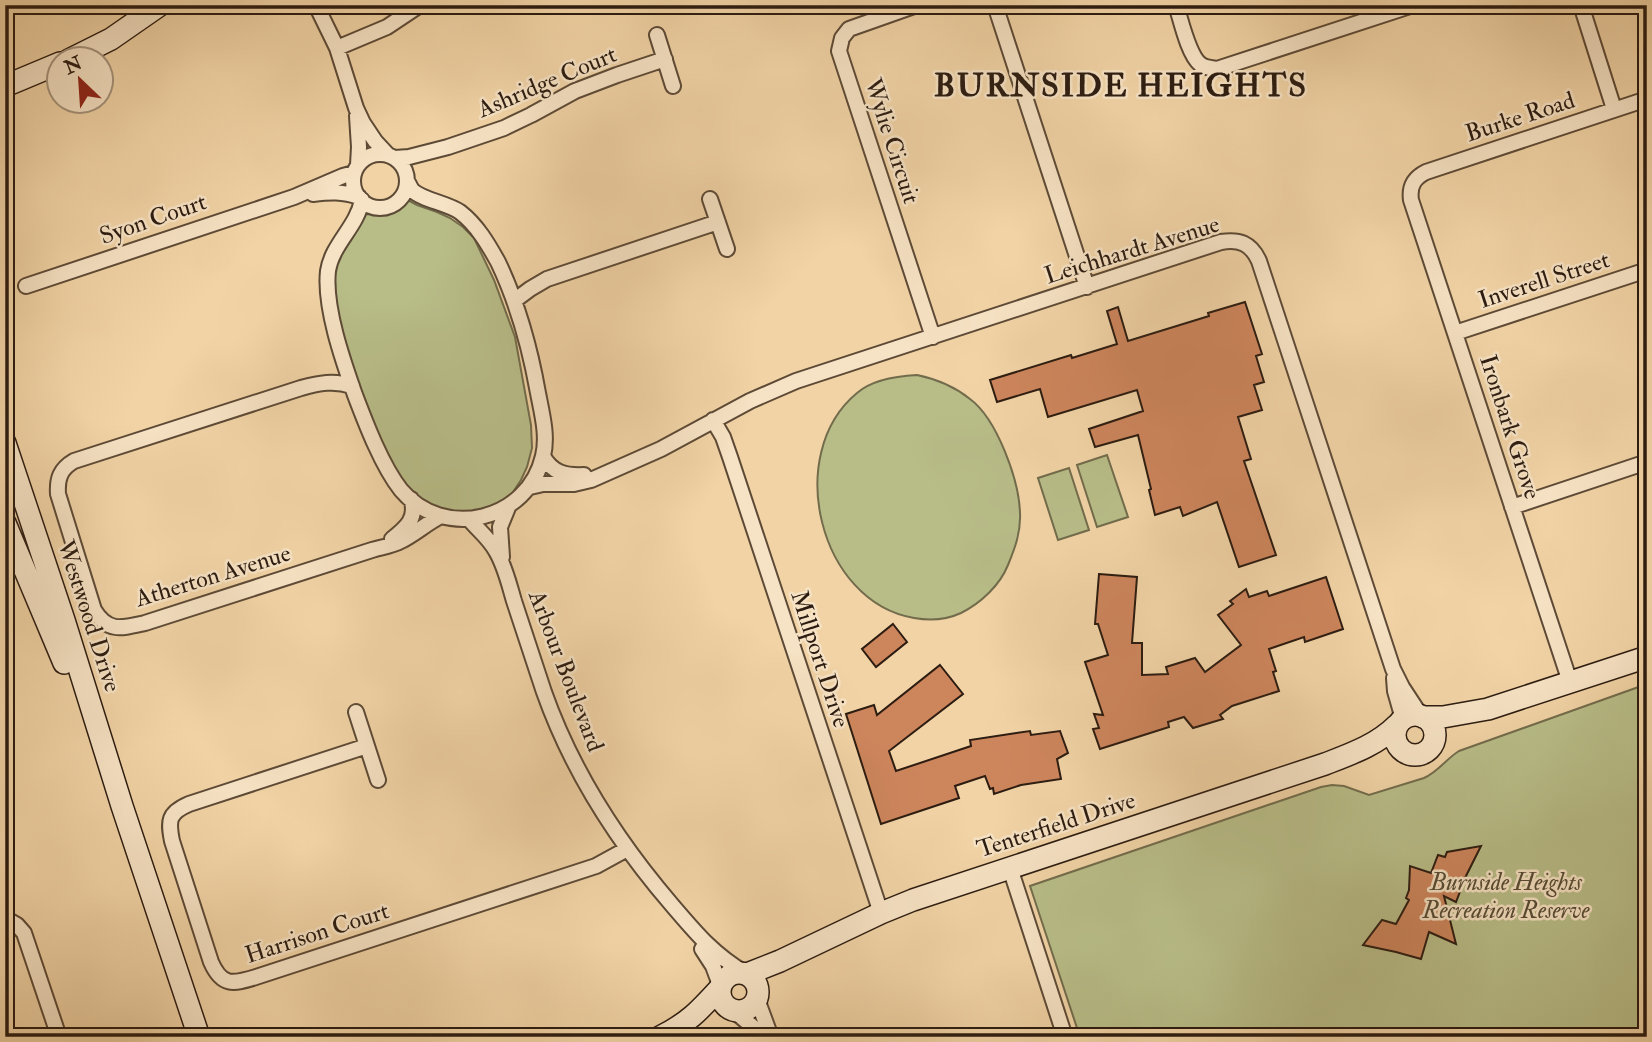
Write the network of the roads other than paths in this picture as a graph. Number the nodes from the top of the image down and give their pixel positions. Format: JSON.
{"nodes":[{"id":1,"x":160,"y":5,"type":"edge"},
{"id":2,"x":316,"y":5,"type":"edge"},
{"id":3,"x":420,"y":5,"type":"edge"},
{"id":4,"x":917,"y":5,"type":"edge"},
{"id":5,"x":995,"y":5,"type":"edge"},
{"id":6,"x":1176,"y":5,"type":"edge"},
{"id":7,"x":1413,"y":5,"type":"edge"},
{"id":8,"x":1581,"y":5,"type":"edge"},
{"id":9,"x":657,"y":35,"type":"dead end"},
{"id":10,"x":97,"y":46,"type":"edge"},
{"id":11,"x":337,"y":48,"type":"junction"},
{"id":12,"x":664,"y":59,"type":"junction"},
{"id":13,"x":46,"y":68,"type":"edge"},
{"id":14,"x":5,"y":83,"type":"edge"},
{"id":15,"x":673,"y":86,"type":"dead end"},
{"id":16,"x":1647,"y":99,"type":"edge"},
{"id":17,"x":356,"y":108,"type":"junction"},
{"id":18,"x":1614,"y":109,"type":"junction"},
{"id":19,"x":448,"y":147,"type":"junction"},
{"id":20,"x":391,"y":156,"type":"junction"},
{"id":21,"x":356,"y":169,"type":"junction"},
{"id":22,"x":407,"y":179,"type":"junction"},
{"id":23,"x":1412,"y":185,"type":"joint"},
{"id":24,"x":294,"y":197,"type":"junction"},
{"id":25,"x":360,"y":199,"type":"junction"},
{"id":26,"x":710,"y":199,"type":"dead end"},
{"id":27,"x":718,"y":222,"type":"junction"},
{"id":28,"x":727,"y":249,"type":"dead end"},
{"id":29,"x":1647,"y":270,"type":"edge"},
{"id":30,"x":502,"y":273,"type":"junction"},
{"id":31,"x":547,"y":279,"type":"junction"},
{"id":32,"x":26,"y":286,"type":"dead end"},
{"id":33,"x":1087,"y":287,"type":"junction"},
{"id":34,"x":514,"y":302,"type":"junction"},
{"id":35,"x":1455,"y":333,"type":"junction"},
{"id":36,"x":933,"y":337,"type":"junction"},
{"id":37,"x":342,"y":356,"type":"junction"},
{"id":38,"x":352,"y":386,"type":"junction"},
{"id":39,"x":301,"y":388,"type":"junction"},
{"id":40,"x":713,"y":420,"type":"junction"},
{"id":41,"x":5,"y":443,"type":"edge"},
{"id":42,"x":543,"y":456,"type":"junction"},
{"id":43,"x":1647,"y":462,"type":"edge"},
{"id":44,"x":613,"y":470,"type":"junction"},
{"id":45,"x":530,"y":486,"type":"junction"},
{"id":46,"x":411,"y":499,"type":"junction"},
{"id":47,"x":509,"y":505,"type":"junction"},
{"id":48,"x":1512,"y":507,"type":"junction"},
{"id":49,"x":441,"y":516,"type":"junction"},
{"id":50,"x":468,"y":519,"type":"junction"},
{"id":51,"x":5,"y":523,"type":"edge"},
{"id":52,"x":372,"y":550,"type":"junction"},
{"id":53,"x":502,"y":562,"type":"junction"},
{"id":54,"x":1647,"y":657,"type":"edge"},
{"id":55,"x":1570,"y":682,"type":"junction"},
{"id":56,"x":1488,"y":709,"type":"junction"},
{"id":57,"x":355,"y":712,"type":"dead end"},
{"id":58,"x":1411,"y":719,"type":"junction"},
{"id":59,"x":1433,"y":743,"type":"junction"},
{"id":60,"x":367,"y":746,"type":"junction"},
{"id":61,"x":1409,"y":754,"type":"junction"},
{"id":62,"x":1325,"y":764,"type":"junction"},
{"id":63,"x":378,"y":780,"type":"dead end"},
{"id":64,"x":122,"y":806,"type":"junction"},
{"id":65,"x":626,"y":849,"type":"junction"},
{"id":66,"x":1010,"y":868,"type":"junction"},
{"id":67,"x":881,"y":913,"type":"junction"},
{"id":68,"x":5,"y":918,"type":"edge"},
{"id":69,"x":692,"y":929,"type":"junction"},
{"id":70,"x":808,"y":948,"type":"junction"},
{"id":71,"x":746,"y":974,"type":"junction"},
{"id":72,"x":720,"y":986,"type":"junction"},
{"id":73,"x":758,"y":996,"type":"junction"},
{"id":74,"x":732,"y":1010,"type":"junction"},
{"id":75,"x":667,"y":1033,"type":"edge"},
{"id":76,"x":199,"y":1036,"type":"edge"},
{"id":77,"x":59,"y":1037,"type":"edge"},
{"id":78,"x":765,"y":1037,"type":"edge"},
{"id":79,"x":771,"y":1037,"type":"edge"},
{"id":80,"x":1065,"y":1037,"type":"edge"}],
"edges":[{"from":1,"to":10,"type":"street"},
{"from":2,"to":11,"type":"street"},
{"from":3,"to":11,"type":"street"},
{"from":4,"to":36,"type":"street","name":"Wylie Circuit"},
{"from":5,"to":33,"type":"street"},
{"from":6,"to":7,"type":"street"},
{"from":8,"to":18,"type":"street"},
{"from":9,"to":12,"type":"street"},
{"from":11,"to":17,"type":"street"},
{"from":12,"to":15,"type":"street"},
{"from":12,"to":19,"type":"street","name":"Ashridge Court"},
{"from":13,"to":14,"type":"street"},
{"from":16,"to":18,"type":"street","name":"Burke Road"},
{"from":17,"to":20,"type":"street"},
{"from":17,"to":21,"type":"street"},
{"from":18,"to":23,"type":"street","name":"Burke Road"},
{"from":19,"to":20,"type":"street"},
{"from":19,"to":22,"type":"street"},
{"from":20,"to":21,"type":"street"},
{"from":20,"to":22,"type":"street"},
{"from":21,"to":24,"type":"street"},
{"from":21,"to":25,"type":"street"},
{"from":22,"to":25,"type":"street"},
{"from":22,"to":30,"type":"street"},
{"from":23,"to":35,"type":"street","name":"Ironbark Grove"},
{"from":24,"to":25,"type":"street"},
{"from":24,"to":32,"type":"street","name":"Syon Court"},
{"from":25,"to":37,"type":"street"},
{"from":26,"to":27,"type":"street"},
{"from":27,"to":28,"type":"street"},
{"from":27,"to":31,"type":"street"},
{"from":29,"to":35,"type":"street","name":"Inverell Street"},
{"from":30,"to":31,"type":"street"},
{"from":30,"to":34,"type":"street"},
{"from":31,"to":34,"type":"street"},
{"from":33,"to":36,"type":"street","name":"Leichhardt Avenue"},
{"from":33,"to":58,"type":"street","name":"Leichhardt Avenue"},
{"from":34,"to":42,"type":"street"},
{"from":35,"to":48,"type":"street","name":"Ironbark Grove"},
{"from":36,"to":40,"type":"street","name":"Leichhardt Avenue"},
{"from":37,"to":38,"type":"street"},
{"from":37,"to":39,"type":"street"},
{"from":38,"to":39,"type":"street"},
{"from":38,"to":46,"type":"street"},
{"from":39,"to":52,"type":"street","name":"Atherton Avenue"},
{"from":40,"to":44,"type":"street","name":"Leichhardt Avenue"},
{"from":40,"to":67,"type":"street","name":"Millport Drive"},
{"from":41,"to":64,"type":"street","name":"Westwood Drive"},
{"from":42,"to":44,"type":"street"},
{"from":42,"to":45,"type":"street"},
{"from":43,"to":48,"type":"street"},
{"from":44,"to":45,"type":"street"},
{"from":45,"to":47,"type":"street"},
{"from":46,"to":49,"type":"street"},
{"from":46,"to":52,"type":"street"},
{"from":47,"to":50,"type":"street"},
{"from":47,"to":53,"type":"street"},
{"from":48,"to":55,"type":"street","name":"Ironbark Grove"},
{"from":49,"to":50,"type":"street"},
{"from":49,"to":52,"type":"street"},
{"from":50,"to":53,"type":"street"},
{"from":51,"to":64,"type":"street","name":"Westwood Drive"},
{"from":53,"to":65,"type":"street","name":"Arbour Boulevard"},
{"from":54,"to":55,"type":"street"},
{"from":55,"to":56,"type":"street"},
{"from":56,"to":58,"type":"street"},
{"from":56,"to":59,"type":"street"},
{"from":57,"to":60,"type":"street"},
{"from":58,"to":59,"type":"street"},
{"from":58,"to":61,"type":"street"},
{"from":58,"to":62,"type":"street","name":"Tenterfield Drive"},
{"from":59,"to":61,"type":"street"},
{"from":60,"to":63,"type":"street"},
{"from":60,"to":65,"type":"street","name":"Harrison Court"},
{"from":61,"to":62,"type":"street","name":"Tenterfield Drive"},
{"from":62,"to":66,"type":"street","name":"Tenterfield Drive"},
{"from":64,"to":76,"type":"street","name":"Westwood Drive"},
{"from":65,"to":69,"type":"street","name":"Arbour Boulevard"},
{"from":66,"to":67,"type":"street","name":"Tenterfield Drive"},
{"from":66,"to":80,"type":"street"},
{"from":67,"to":70,"type":"street","name":"Tenterfield Drive"},
{"from":68,"to":77,"type":"street"},
{"from":69,"to":71,"type":"street"},
{"from":69,"to":72,"type":"street"},
{"from":70,"to":71,"type":"street","name":"Tenterfield Drive"},
{"from":70,"to":73,"type":"street","name":"Tenterfield Drive"},
{"from":71,"to":72,"type":"street"},
{"from":71,"to":73,"type":"street"},
{"from":72,"to":74,"type":"street"},
{"from":72,"to":75,"type":"street"},
{"from":73,"to":74,"type":"street"},
{"from":73,"to":79,"type":"street"},
{"from":74,"to":75,"type":"street"},
{"from":74,"to":78,"type":"street"}]}
